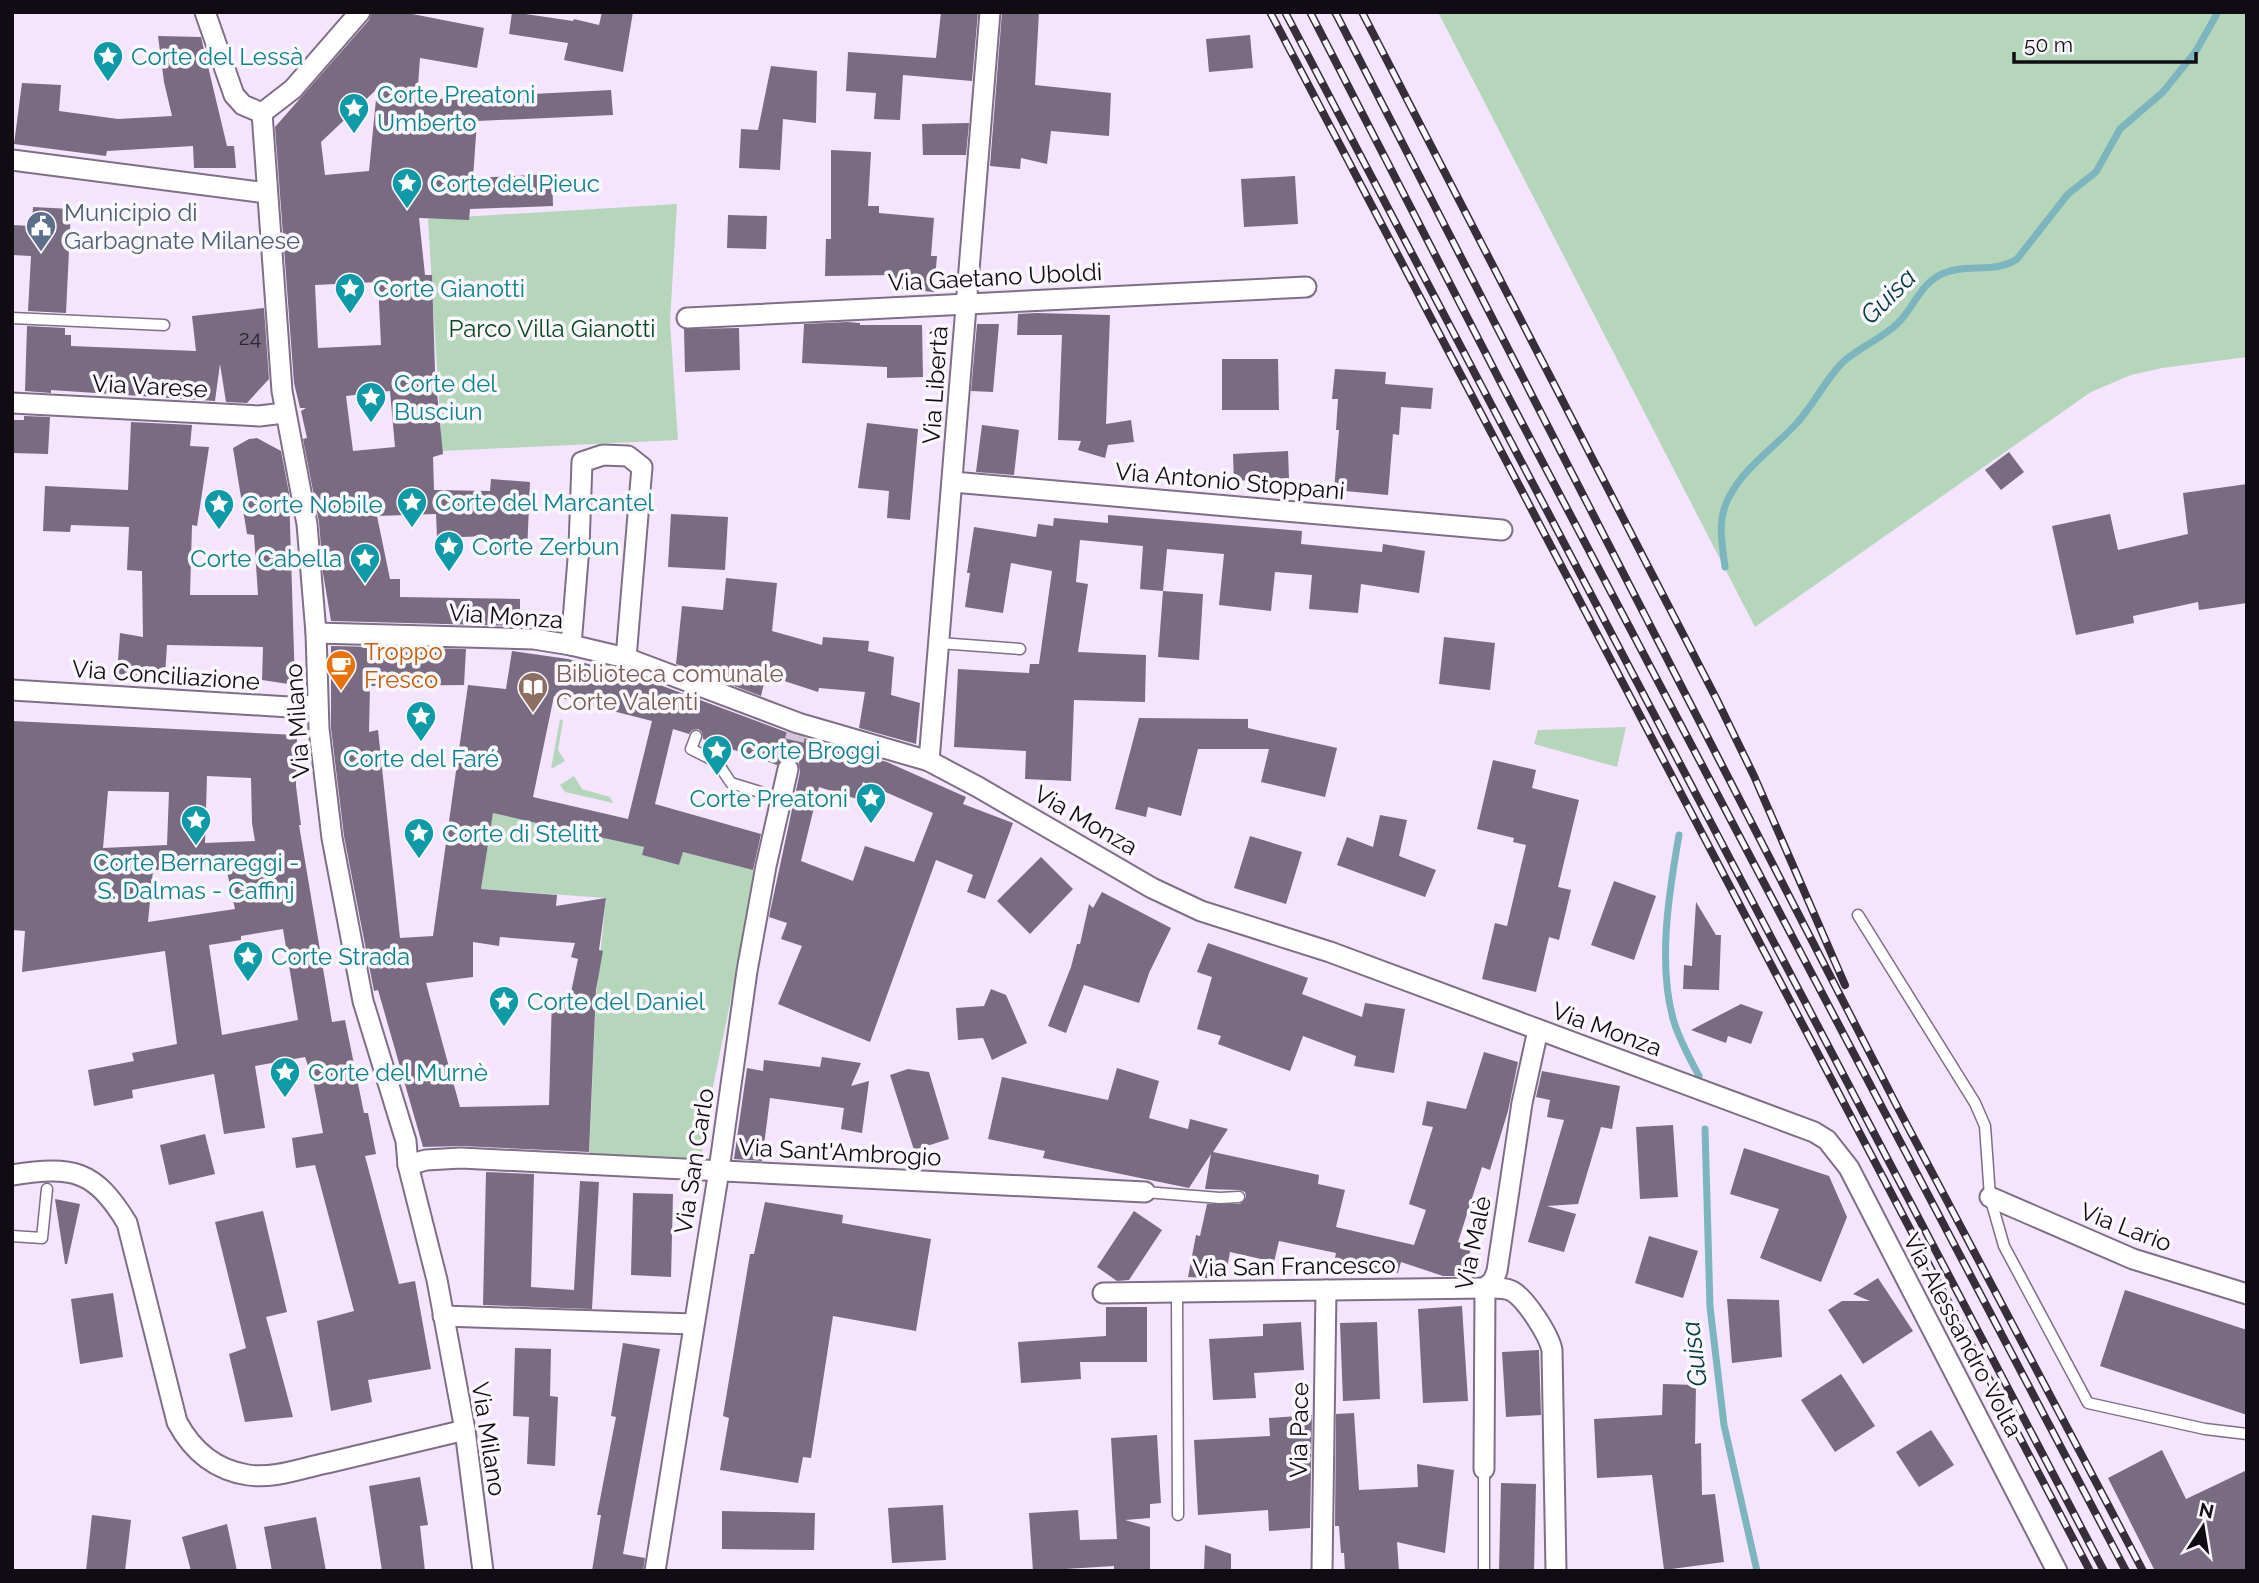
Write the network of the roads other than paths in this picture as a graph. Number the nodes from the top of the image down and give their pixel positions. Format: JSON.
{"nodes":[{"id":1,"x":205,"y":12,"type":"edge"},
{"id":2,"x":360,"y":12,"type":"edge"},
{"id":3,"x":990,"y":12,"type":"edge"},
{"id":4,"x":262,"y":113,"type":"junction"},
{"id":5,"x":12,"y":160,"type":"edge"},
{"id":6,"x":267,"y":193,"type":"junction"},
{"id":7,"x":1306,"y":287,"type":"dead end"},
{"id":8,"x":966,"y":303,"type":"junction"},
{"id":9,"x":12,"y":317,"type":"edge"},
{"id":10,"x":687,"y":318,"type":"dead end"},
{"id":11,"x":164,"y":325,"type":"dead end"},
{"id":12,"x":12,"y":403,"type":"edge"},
{"id":13,"x":285,"y":413,"type":"junction"},
{"id":14,"x":953,"y":482,"type":"junction"},
{"id":15,"x":1502,"y":530,"type":"dead end"},
{"id":16,"x":317,"y":633,"type":"junction"},
{"id":17,"x":939,"y":643,"type":"junction"},
{"id":18,"x":571,"y":645,"type":"junction"},
{"id":19,"x":1020,"y":649,"type":"dead end"},
{"id":20,"x":625,"y":658,"type":"junction"},
{"id":21,"x":12,"y":690,"type":"edge"},
{"id":22,"x":317,"y":705,"type":"junction"},
{"id":23,"x":696,"y":736,"type":"dead end"},
{"id":24,"x":929,"y":761,"type":"junction"},
{"id":25,"x":788,"y":769,"type":"tunnel mouth"},
{"id":26,"x":770,"y":795,"type":"dead end"},
{"id":27,"x":1858,"y":915,"type":"dead end"},
{"id":28,"x":1538,"y":1030,"type":"junction"},
{"id":29,"x":1814,"y":1132,"type":"joint"},
{"id":30,"x":408,"y":1165,"type":"junction"},
{"id":31,"x":719,"y":1170,"type":"junction"},
{"id":32,"x":12,"y":1175,"type":"edge"},
{"id":33,"x":47,"y":1189,"type":"dead end"},
{"id":34,"x":1145,"y":1192,"type":"joint"},
{"id":35,"x":1239,"y":1197,"type":"dead end"},
{"id":36,"x":1990,"y":1197,"type":"junction"},
{"id":37,"x":12,"y":1236,"type":"edge"},
{"id":38,"x":1485,"y":1288,"type":"junction"},
{"id":39,"x":1326,"y":1290,"type":"junction"},
{"id":40,"x":1103,"y":1293,"type":"dead end"},
{"id":41,"x":1177,"y":1293,"type":"junction"},
{"id":42,"x":2247,"y":1294,"type":"edge"},
{"id":43,"x":443,"y":1316,"type":"junction"},
{"id":44,"x":693,"y":1324,"type":"junction"},
{"id":45,"x":465,"y":1430,"type":"junction"},
{"id":46,"x":2247,"y":1434,"type":"edge"},
{"id":47,"x":1484,"y":1469,"type":"joint"},
{"id":48,"x":1178,"y":1515,"type":"dead end"},
{"id":49,"x":656,"y":1567,"type":"edge"},
{"id":50,"x":482,"y":1571,"type":"edge"},
{"id":51,"x":675,"y":1571,"type":"edge"},
{"id":52,"x":1322,"y":1571,"type":"edge"},
{"id":53,"x":1484,"y":1571,"type":"edge"},
{"id":54,"x":1556,"y":1571,"type":"edge"},
{"id":55,"x":2057,"y":1571,"type":"edge"}],
"edges":[{"from":1,"to":4,"type":"street"},
{"from":2,"to":4,"type":"street"},
{"from":3,"to":8,"type":"street","name":"Via Libertà"},
{"from":4,"to":6,"type":"street","name":"Via Milano"},
{"from":5,"to":6,"type":"street"},
{"from":6,"to":13,"type":"street","name":"Via Milano"},
{"from":7,"to":8,"type":"street","name":"Via Gaetano Uboldi"},
{"from":8,"to":10,"type":"street","name":"Via Gaetano Uboldi"},
{"from":8,"to":14,"type":"street","name":"Via Libertà"},
{"from":9,"to":11,"type":"lane"},
{"from":12,"to":13,"type":"street","name":"Via Varese"},
{"from":13,"to":16,"type":"street","name":"Via Milano"},
{"from":14,"to":15,"type":"street","name":"Via Antonio Stoppani"},
{"from":14,"to":17,"type":"street","name":"Via Libertà"},
{"from":16,"to":18,"type":"street","name":"Via Monza"},
{"from":16,"to":22,"type":"street","name":"Via Milano"},
{"from":17,"to":19,"type":"lane"},
{"from":17,"to":24,"type":"street","name":"Via Libertà"},
{"from":18,"to":20,"type":"street","name":"Via Monza"},
{"from":18,"to":20,"type":"street"},
{"from":20,"to":24,"type":"street","name":"Via Monza"},
{"from":21,"to":22,"type":"street","name":"Via Conciliazione"},
{"from":22,"to":30,"type":"street","name":"Via Milano"},
{"from":23,"to":26,"type":"lane"},
{"from":24,"to":28,"type":"street","name":"Via Monza"},
{"from":25,"to":31,"type":"street","name":"Via San Carlo"},
{"from":27,"to":36,"type":"lane"},
{"from":28,"to":29,"type":"street","name":"Via Monza"},
{"from":28,"to":38,"type":"street","name":"Via Malè"},
{"from":29,"to":55,"type":"street","name":"Via Alessandro Volta"},
{"from":30,"to":31,"type":"street","name":"Via Sant'Ambrogio"},
{"from":30,"to":43,"type":"street","name":"Via Milano"},
{"from":31,"to":34,"type":"street","name":"Via Sant'Ambrogio"},
{"from":31,"to":44,"type":"street","name":"Via San Carlo"},
{"from":32,"to":45,"type":"street"},
{"from":33,"to":37,"type":"lane"},
{"from":34,"to":35,"type":"lane"},
{"from":36,"to":42,"type":"street","name":"Via Lario"},
{"from":36,"to":46,"type":"lane"},
{"from":38,"to":39,"type":"street","name":"Via San Francesco"},
{"from":38,"to":47,"type":"street","name":"Via Malè"},
{"from":38,"to":54,"type":"street","name":"Via San Francesco"},
{"from":39,"to":41,"type":"street","name":"Via San Francesco"},
{"from":39,"to":52,"type":"street","name":"Via Pace"},
{"from":40,"to":41,"type":"street","name":"Via San Francesco"},
{"from":41,"to":48,"type":"lane"},
{"from":43,"to":44,"type":"street"},
{"from":43,"to":45,"type":"street","name":"Via Milano"},
{"from":44,"to":49,"type":"street","name":"Via San Carlo"},
{"from":45,"to":50,"type":"street","name":"Via Milano"},
{"from":47,"to":53,"type":"lane"},
{"from":49,"to":51,"type":"street","name":"Via San Carlo"}]}
